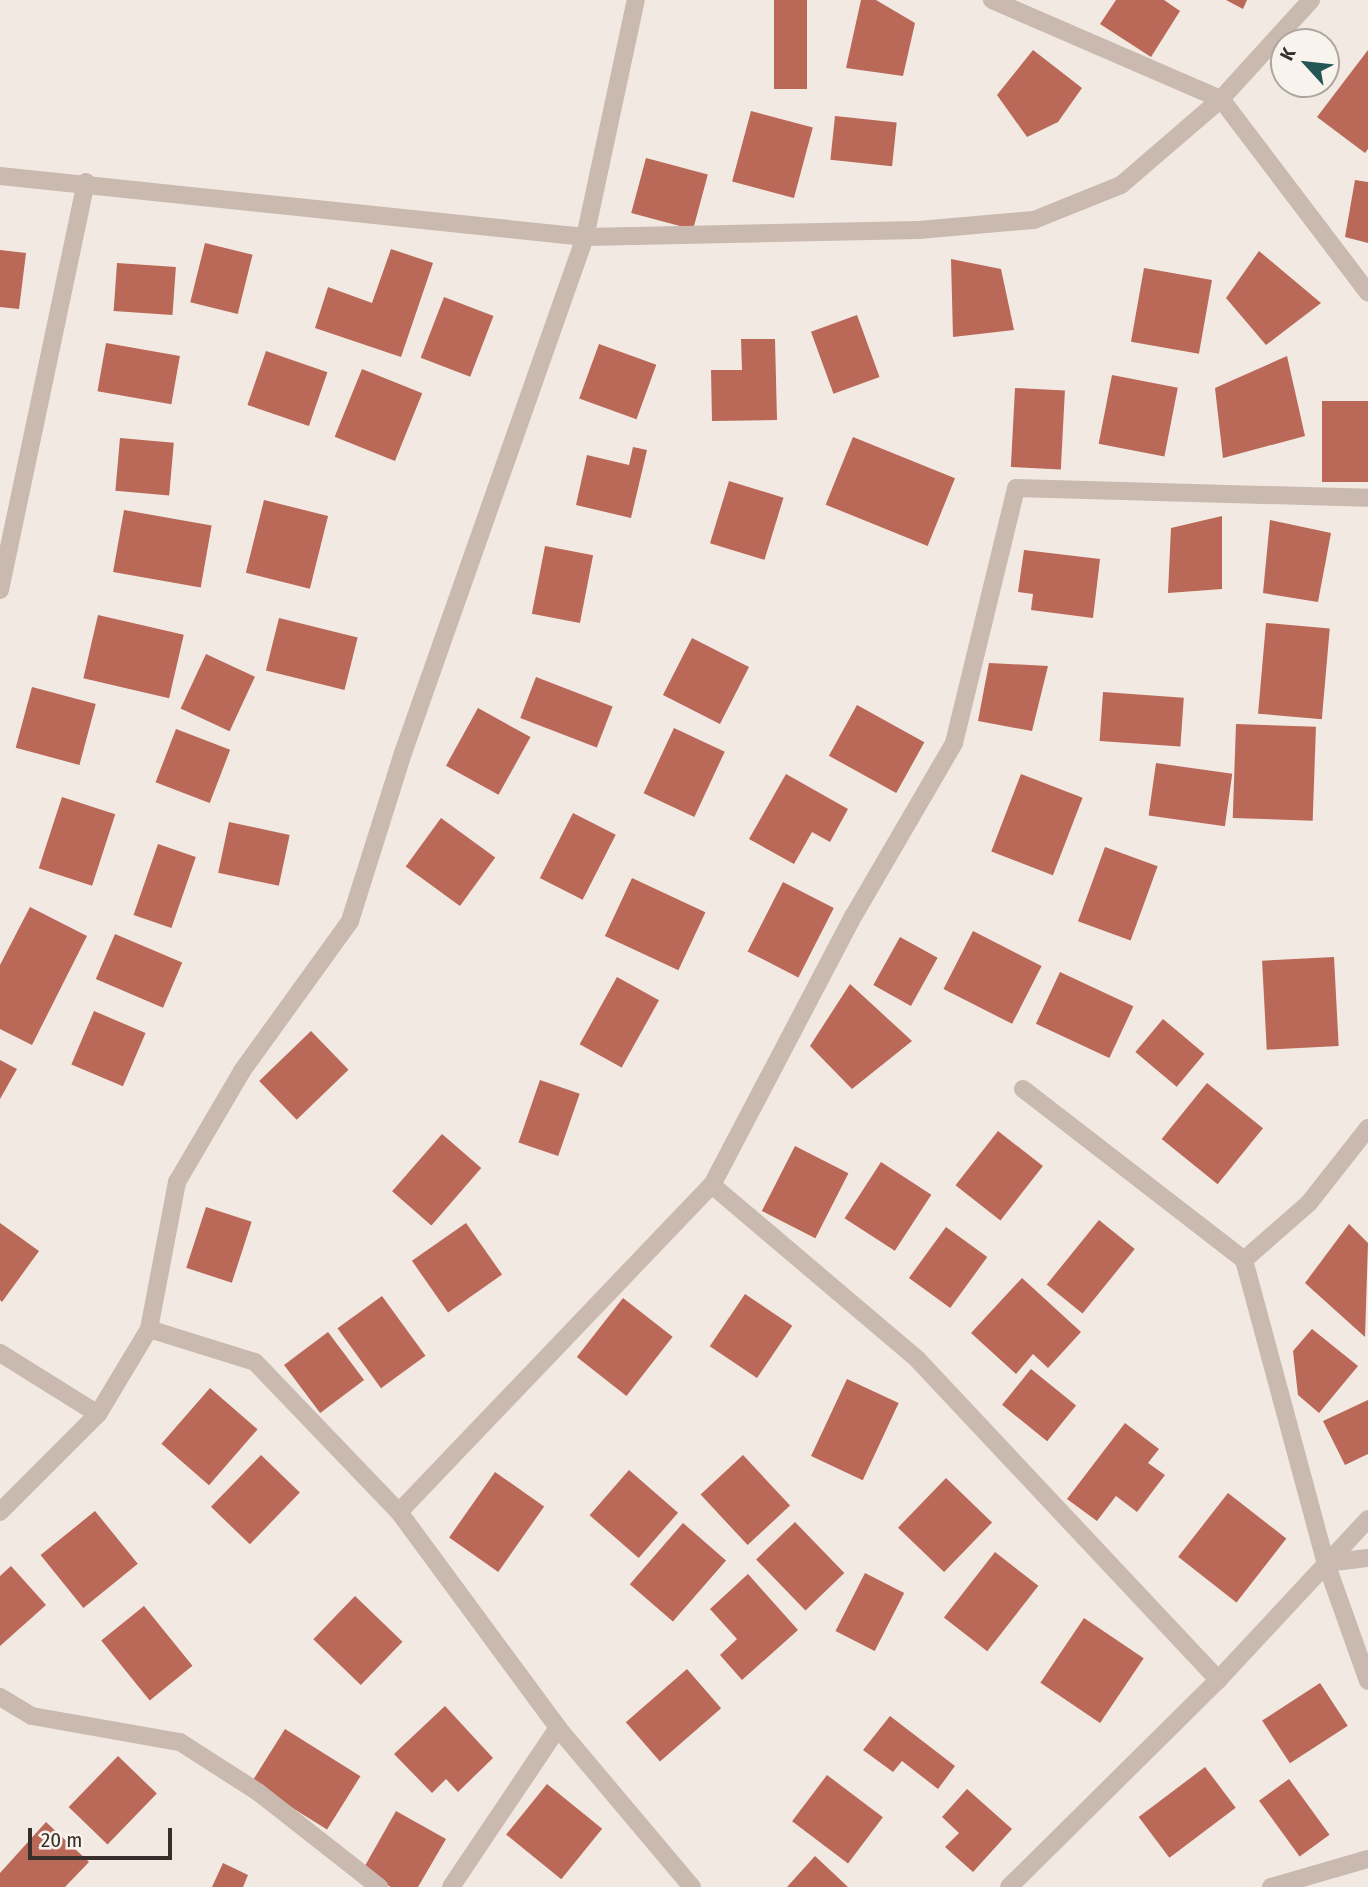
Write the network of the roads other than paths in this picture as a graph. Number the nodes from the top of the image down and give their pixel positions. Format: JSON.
{"nodes":[{"id":1,"x":636,"y":0,"type":"edge"},
{"id":2,"x":992,"y":0,"type":"edge"},
{"id":3,"x":1311,"y":0,"type":"edge"},
{"id":4,"x":1221,"y":99,"type":"junction"},
{"id":5,"x":0,"y":176,"type":"edge"},
{"id":6,"x":86,"y":182,"type":"junction"},
{"id":7,"x":585,"y":237,"type":"junction"},
{"id":8,"x":1368,"y":293,"type":"edge"},
{"id":9,"x":1368,"y":498,"type":"edge"},
{"id":10,"x":0,"y":590,"type":"edge"},
{"id":11,"x":1023,"y":1089,"type":"dead end"},
{"id":12,"x":1368,"y":1128,"type":"edge"},
{"id":13,"x":712,"y":1185,"type":"junction"},
{"id":14,"x":1244,"y":1260,"type":"junction"},
{"id":15,"x":149,"y":1329,"type":"junction"},
{"id":16,"x":0,"y":1353,"type":"edge"},
{"id":17,"x":99,"y":1414,"type":"junction"},
{"id":18,"x":0,"y":1512,"type":"edge"},
{"id":19,"x":399,"y":1512,"type":"junction"},
{"id":20,"x":1368,"y":1519,"type":"edge"},
{"id":21,"x":1368,"y":1558,"type":"edge"},
{"id":22,"x":1326,"y":1563,"type":"junction"},
{"id":23,"x":1219,"y":1680,"type":"junction"},
{"id":24,"x":1368,"y":1681,"type":"edge"},
{"id":25,"x":0,"y":1697,"type":"edge"},
{"id":26,"x":558,"y":1728,"type":"junction"},
{"id":27,"x":1368,"y":1859,"type":"edge"},
{"id":28,"x":379,"y":1887,"type":"edge"},
{"id":29,"x":451,"y":1887,"type":"edge"},
{"id":30,"x":692,"y":1887,"type":"edge"},
{"id":31,"x":1009,"y":1887,"type":"edge"},
{"id":32,"x":1271,"y":1887,"type":"edge"}],
"edges":[{"from":1,"to":7,"type":"street"},
{"from":2,"to":4,"type":"street"},
{"from":3,"to":4,"type":"street"},
{"from":4,"to":7,"type":"street"},
{"from":4,"to":8,"type":"street"},
{"from":5,"to":6,"type":"street"},
{"from":6,"to":7,"type":"street"},
{"from":6,"to":10,"type":"street"},
{"from":7,"to":15,"type":"street"},
{"from":9,"to":13,"type":"street"},
{"from":11,"to":14,"type":"street"},
{"from":12,"to":14,"type":"street"},
{"from":13,"to":19,"type":"street"},
{"from":13,"to":23,"type":"street"},
{"from":14,"to":22,"type":"street"},
{"from":15,"to":17,"type":"street"},
{"from":15,"to":19,"type":"street"},
{"from":16,"to":17,"type":"street"},
{"from":17,"to":18,"type":"street"},
{"from":19,"to":26,"type":"street"},
{"from":20,"to":22,"type":"street"},
{"from":21,"to":22,"type":"street"},
{"from":22,"to":23,"type":"street"},
{"from":22,"to":24,"type":"street"},
{"from":23,"to":31,"type":"street"},
{"from":25,"to":28,"type":"street"},
{"from":26,"to":29,"type":"street"},
{"from":26,"to":30,"type":"street"},
{"from":27,"to":32,"type":"street"}]}
